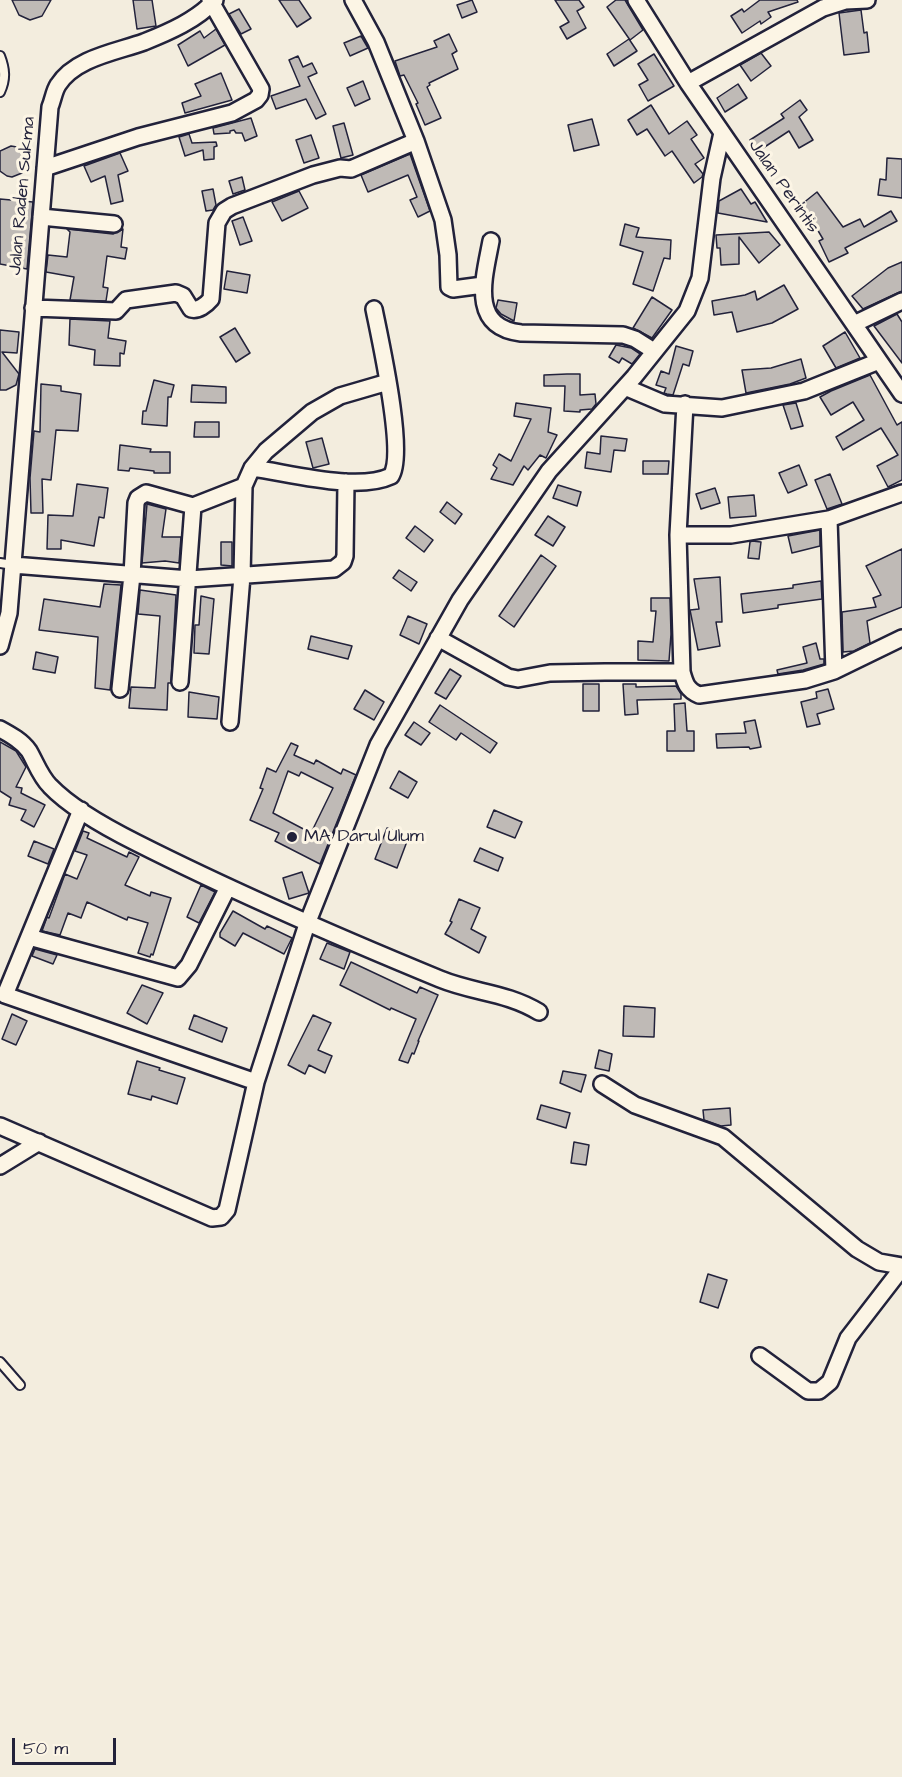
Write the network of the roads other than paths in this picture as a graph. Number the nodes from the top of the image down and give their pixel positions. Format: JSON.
{"nodes":[{"id":1,"x":353,"y":0,"type":"edge"},
{"id":2,"x":636,"y":0,"type":"edge"},
{"id":3,"x":867,"y":0,"type":"edge"},
{"id":4,"x":213,"y":1,"type":"edge"},
{"id":5,"x":0,"y":56,"type":"edge"},
{"id":6,"x":688,"y":83,"type":"junction"},
{"id":7,"x":0,"y":92,"type":"edge"},
{"id":8,"x":722,"y":133,"type":"junction"},
{"id":9,"x":416,"y":141,"type":"junction"},
{"id":10,"x":45,"y":168,"type":"junction"},
{"id":11,"x":41,"y":217,"type":"junction"},
{"id":12,"x":114,"y":224,"type":"dead end"},
{"id":13,"x":491,"y":241,"type":"dead end"},
{"id":14,"x":483,"y":285,"type":"junction"},
{"id":15,"x":902,"y":301,"type":"edge"},
{"id":16,"x":33,"y":308,"type":"junction"},
{"id":17,"x":374,"y":309,"type":"dead end"},
{"id":18,"x":854,"y":324,"type":"junction"},
{"id":19,"x":654,"y":351,"type":"junction"},
{"id":20,"x":879,"y":361,"type":"junction"},
{"id":21,"x":388,"y":382,"type":"junction"},
{"id":22,"x":625,"y":387,"type":"junction"},
{"id":23,"x":902,"y":394,"type":"edge"},
{"id":24,"x":685,"y":404,"type":"junction"},
{"id":25,"x":252,"y":468,"type":"junction"},
{"id":26,"x":346,"y":482,"type":"junction"},
{"id":27,"x":244,"y":486,"type":"junction"},
{"id":28,"x":902,"y":493,"type":"edge"},
{"id":29,"x":193,"y":507,"type":"junction"},
{"id":30,"x":829,"y":519,"type":"junction"},
{"id":31,"x":678,"y":535,"type":"junction"},
{"id":32,"x":6,"y":564,"type":"edge"},
{"id":33,"x":132,"y":575,"type":"junction"},
{"id":34,"x":242,"y":576,"type":"junction"},
{"id":35,"x":189,"y":579,"type":"junction"},
{"id":36,"x":438,"y":638,"type":"junction"},
{"id":37,"x":902,"y":638,"type":"edge"},
{"id":38,"x":0,"y":645,"type":"edge"},
{"id":39,"x":834,"y":671,"type":"junction"},
{"id":40,"x":682,"y":672,"type":"junction"},
{"id":41,"x":180,"y":682,"type":"dead end"},
{"id":42,"x":120,"y":689,"type":"dead end"},
{"id":43,"x":230,"y":722,"type":"dead end"},
{"id":44,"x":0,"y":729,"type":"edge"},
{"id":45,"x":81,"y":810,"type":"junction"},
{"id":46,"x":228,"y":887,"type":"junction"},
{"id":47,"x":307,"y":924,"type":"junction"},
{"id":48,"x":29,"y":937,"type":"junction"},
{"id":49,"x":3,"y":994,"type":"edge"},
{"id":50,"x":539,"y":1012,"type":"dead end"},
{"id":51,"x":256,"y":1082,"type":"junction"},
{"id":52,"x":602,"y":1084,"type":"dead end"},
{"id":53,"x":0,"y":1126,"type":"edge"},
{"id":54,"x":39,"y":1142,"type":"junction"},
{"id":55,"x":0,"y":1166,"type":"edge"},
{"id":56,"x":902,"y":1267,"type":"edge"},
{"id":57,"x":760,"y":1356,"type":"dead end"},
{"id":58,"x":0,"y":1362,"type":"edge"},
{"id":59,"x":20,"y":1385,"type":"dead end"}],
"edges":[{"from":1,"to":9,"type":"street"},
{"from":2,"to":6,"type":"street","name":"Jalan Perintis"},
{"from":3,"to":6,"type":"street"},
{"from":4,"to":10,"type":"street","name":"Jalan Raden Sukma"},
{"from":4,"to":10,"type":"street"},
{"from":5,"to":7,"type":"lane"},
{"from":6,"to":8,"type":"street","name":"Jalan Perintis"},
{"from":8,"to":18,"type":"street","name":"Jalan Perintis"},
{"from":8,"to":19,"type":"street"},
{"from":9,"to":14,"type":"street"},
{"from":9,"to":16,"type":"street"},
{"from":10,"to":11,"type":"street","name":"Jalan Raden Sukma"},
{"from":11,"to":12,"type":"street"},
{"from":11,"to":16,"type":"street","name":"Jalan Raden Sukma"},
{"from":13,"to":14,"type":"street"},
{"from":14,"to":19,"type":"street"},
{"from":15,"to":18,"type":"street"},
{"from":16,"to":32,"type":"street","name":"Jalan Raden Sukma"},
{"from":17,"to":21,"type":"street"},
{"from":18,"to":20,"type":"street","name":"Jalan Perintis"},
{"from":19,"to":22,"type":"street"},
{"from":20,"to":23,"type":"street","name":"Jalan Perintis"},
{"from":20,"to":24,"type":"street"},
{"from":21,"to":25,"type":"street"},
{"from":21,"to":26,"type":"street"},
{"from":22,"to":24,"type":"street"},
{"from":22,"to":36,"type":"street"},
{"from":24,"to":31,"type":"street"},
{"from":25,"to":26,"type":"street"},
{"from":25,"to":27,"type":"street"},
{"from":26,"to":34,"type":"street"},
{"from":27,"to":29,"type":"street"},
{"from":27,"to":34,"type":"street"},
{"from":28,"to":30,"type":"street"},
{"from":29,"to":33,"type":"street"},
{"from":29,"to":35,"type":"street"},
{"from":30,"to":31,"type":"street"},
{"from":30,"to":39,"type":"street"},
{"from":31,"to":40,"type":"street"},
{"from":32,"to":33,"type":"street"},
{"from":32,"to":38,"type":"street","name":"Jalan Raden Sukma"},
{"from":33,"to":35,"type":"street"},
{"from":33,"to":42,"type":"street"},
{"from":34,"to":35,"type":"street"},
{"from":34,"to":43,"type":"street"},
{"from":35,"to":41,"type":"street"},
{"from":36,"to":40,"type":"street"},
{"from":36,"to":47,"type":"street"},
{"from":37,"to":39,"type":"street"},
{"from":39,"to":40,"type":"street"},
{"from":44,"to":45,"type":"street"},
{"from":45,"to":46,"type":"street"},
{"from":45,"to":48,"type":"street"},
{"from":46,"to":47,"type":"street"},
{"from":46,"to":48,"type":"street"},
{"from":47,"to":50,"type":"street"},
{"from":47,"to":51,"type":"street"},
{"from":48,"to":49,"type":"street"},
{"from":49,"to":51,"type":"street"},
{"from":51,"to":54,"type":"street"},
{"from":52,"to":56,"type":"street"},
{"from":53,"to":54,"type":"street"},
{"from":54,"to":55,"type":"street"},
{"from":56,"to":57,"type":"street"},
{"from":58,"to":59,"type":"lane"}]}
